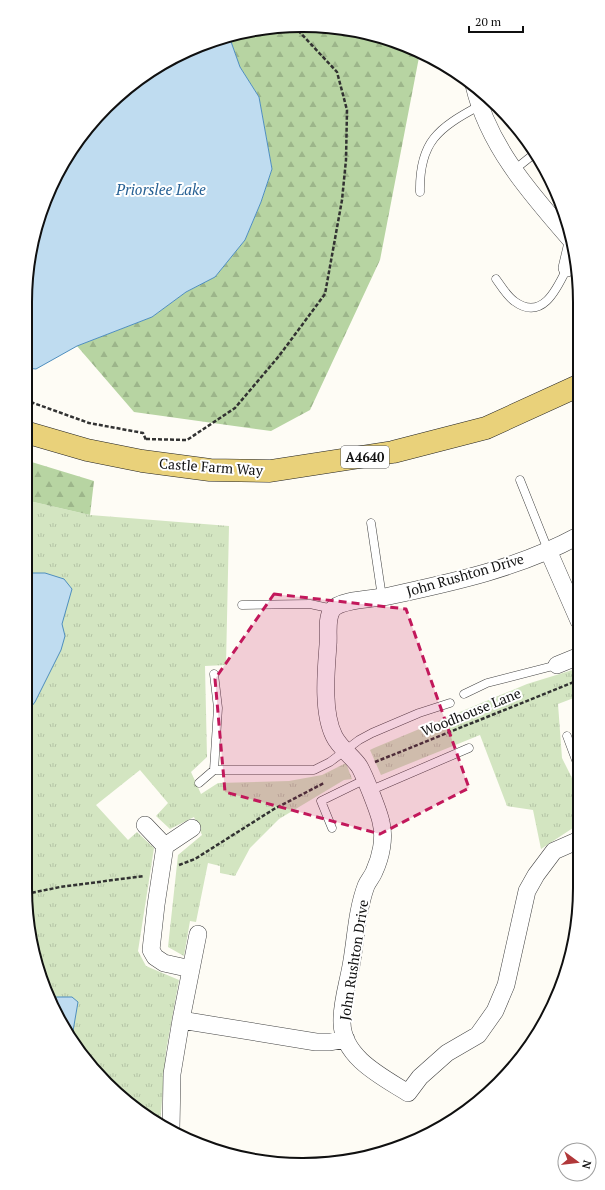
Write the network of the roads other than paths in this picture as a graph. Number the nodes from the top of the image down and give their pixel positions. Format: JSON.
{"nodes":[{"id":1,"x":476,"y":95,"type":"edge"},
{"id":2,"x":479,"y":106,"type":"junction"},
{"id":3,"x":530,"y":157,"type":"edge"},
{"id":4,"x":514,"y":170,"type":"junction"},
{"id":5,"x":420,"y":192,"type":"dead end"},
{"id":6,"x":564,"y":231,"type":"edge"},
{"id":7,"x":569,"y":258,"type":"edge"},
{"id":8,"x":567,"y":268,"type":"joint"},
{"id":9,"x":496,"y":279,"type":"dead end"},
{"id":10,"x":573,"y":388,"type":"edge"},
{"id":11,"x":32,"y":434,"type":"edge"},
{"id":12,"x":520,"y":480,"type":"dead end"},
{"id":13,"x":371,"y":523,"type":"dead end"},
{"id":14,"x":573,"y":538,"type":"edge"},
{"id":15,"x":548,"y":550,"type":"junction"},
{"id":16,"x":382,"y":597,"type":"junction"},
{"id":17,"x":242,"y":605,"type":"dead end"},
{"id":18,"x":573,"y":607,"type":"edge"},
{"id":19,"x":333,"y":609,"type":"junction"},
{"id":20,"x":573,"y":658,"type":"edge"},
{"id":21,"x":556,"y":665,"type":"joint"},
{"id":22,"x":214,"y":674,"type":"dead end"},
{"id":23,"x":464,"y":694,"type":"dead end"},
{"id":24,"x":450,"y":703,"type":"dead end"},
{"id":25,"x":567,"y":736,"type":"dead end"},
{"id":26,"x":469,"y":748,"type":"dead end"},
{"id":27,"x":346,"y":749,"type":"junction"},
{"id":28,"x":573,"y":752,"type":"edge"},
{"id":29,"x":214,"y":770,"type":"junction"},
{"id":30,"x":199,"y":783,"type":"dead end"},
{"id":31,"x":367,"y":786,"type":"junction"},
{"id":32,"x":145,"y":825,"type":"dead end"},
{"id":33,"x":192,"y":828,"type":"dead end"},
{"id":34,"x":332,"y":828,"type":"dead end"},
{"id":35,"x":573,"y":843,"type":"edge"},
{"id":36,"x":165,"y":846,"type":"junction"},
{"id":37,"x":198,"y":934,"type":"dead end"},
{"id":38,"x":191,"y":969,"type":"junction"},
{"id":39,"x":181,"y":1020,"type":"junction"},
{"id":40,"x":346,"y":1039,"type":"junction"},
{"id":41,"x":171,"y":1124,"type":"edge"}],
"edges":[{"from":1,"to":2,"type":"street"},
{"from":2,"to":4,"type":"street"},
{"from":2,"to":5,"type":"lane"},
{"from":3,"to":4,"type":"lane"},
{"from":4,"to":6,"type":"street"},
{"from":7,"to":8,"type":"street"},
{"from":8,"to":9,"type":"lane"},
{"from":10,"to":11,"type":"main road","name":"Castle Farm Way","number":"A4640"},
{"from":12,"to":15,"type":"lane"},
{"from":13,"to":16,"type":"lane"},
{"from":14,"to":15,"type":"street","name":"John Rushton Drive"},
{"from":15,"to":16,"type":"street","name":"John Rushton Drive"},
{"from":15,"to":18,"type":"street"},
{"from":16,"to":19,"type":"street","name":"John Rushton Drive"},
{"from":17,"to":19,"type":"lane"},
{"from":19,"to":27,"type":"street","name":"John Rushton Drive"},
{"from":20,"to":21,"type":"street"},
{"from":21,"to":23,"type":"lane"},
{"from":22,"to":29,"type":"lane"},
{"from":24,"to":27,"type":"lane"},
{"from":25,"to":28,"type":"lane"},
{"from":26,"to":31,"type":"lane"},
{"from":27,"to":29,"type":"lane"},
{"from":27,"to":31,"type":"street","name":"John Rushton Drive"},
{"from":29,"to":30,"type":"lane"},
{"from":31,"to":34,"type":"lane"},
{"from":31,"to":40,"type":"street","name":"John Rushton Drive"},
{"from":32,"to":36,"type":"street"},
{"from":33,"to":36,"type":"street"},
{"from":35,"to":40,"type":"street","name":"John Rushton Drive"},
{"from":36,"to":38,"type":"street"},
{"from":37,"to":38,"type":"street"},
{"from":38,"to":39,"type":"street"},
{"from":39,"to":40,"type":"street","name":"John Rushton Drive"},
{"from":39,"to":41,"type":"street"}]}
